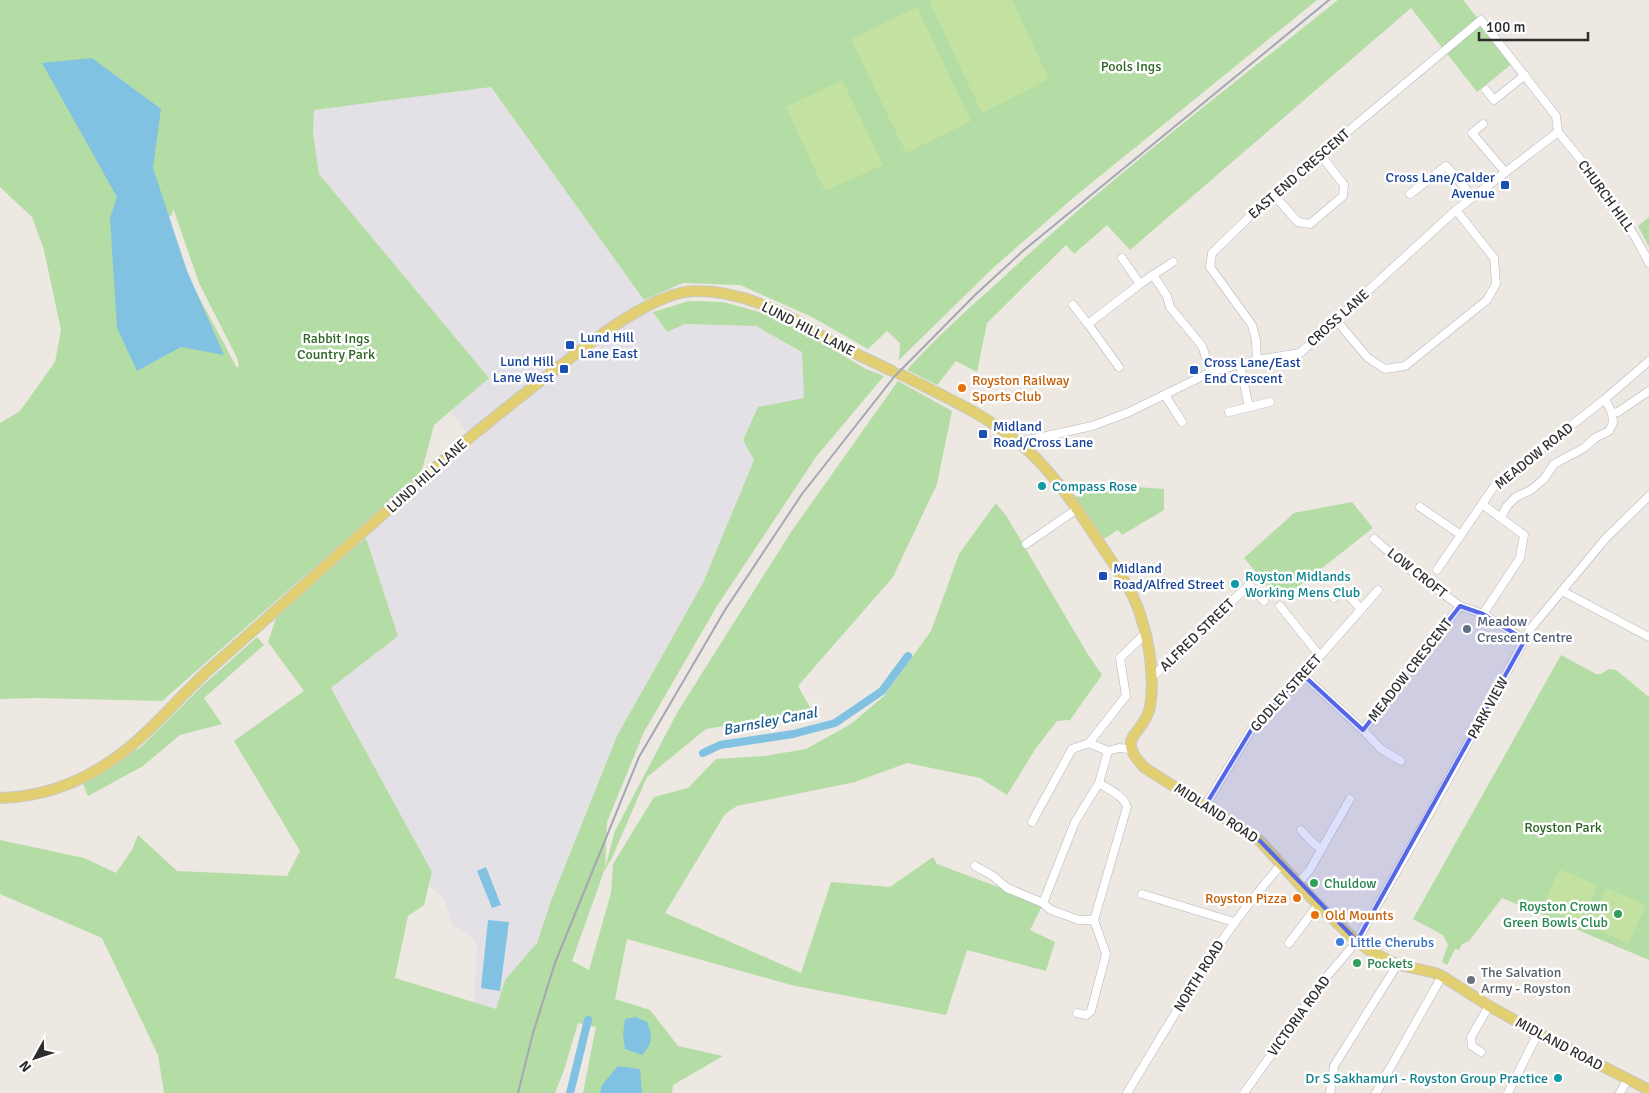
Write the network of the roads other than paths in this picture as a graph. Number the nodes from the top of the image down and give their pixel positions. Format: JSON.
{"nodes":[{"id":1,"x":1524,"y":75,"type":"junction"},
{"id":2,"x":1486,"y":90,"type":"dead end"},
{"id":3,"x":1483,"y":124,"type":"dead end"},
{"id":4,"x":1558,"y":132,"type":"junction"},
{"id":5,"x":1320,"y":154,"type":"junction"},
{"id":6,"x":1505,"y":172,"type":"junction"},
{"id":7,"x":1273,"y":194,"type":"junction"},
{"id":8,"x":1410,"y":194,"type":"dead end"},
{"id":9,"x":1473,"y":197,"type":"junction"},
{"id":10,"x":1456,"y":210,"type":"junction"},
{"id":11,"x":1122,"y":258,"type":"dead end"},
{"id":12,"x":1173,"y":262,"type":"dead end"},
{"id":13,"x":1649,"y":262,"type":"edge"},
{"id":14,"x":1153,"y":275,"type":"junction"},
{"id":15,"x":1140,"y":284,"type":"junction"},
{"id":16,"x":1073,"y":305,"type":"dead end"},
{"id":17,"x":1336,"y":320,"type":"junction"},
{"id":18,"x":1088,"y":324,"type":"junction"},
{"id":19,"x":1257,"y":360,"type":"junction"},
{"id":20,"x":1649,"y":360,"type":"edge"},
{"id":21,"x":1240,"y":365,"type":"junction"},
{"id":22,"x":1119,"y":367,"type":"dead end"},
{"id":23,"x":1211,"y":372,"type":"junction"},
{"id":24,"x":1649,"y":391,"type":"edge"},
{"id":25,"x":1164,"y":395,"type":"junction"},
{"id":26,"x":1605,"y":399,"type":"junction"},
{"id":27,"x":1270,"y":402,"type":"dead end"},
{"id":28,"x":1249,"y":407,"type":"junction"},
{"id":29,"x":1229,"y":412,"type":"dead end"},
{"id":30,"x":1612,"y":413,"type":"junction"},
{"id":31,"x":1182,"y":422,"type":"dead end"},
{"id":32,"x":1019,"y":442,"type":"junction"},
{"id":33,"x":1649,"y":496,"type":"edge"},
{"id":34,"x":1482,"y":504,"type":"junction"},
{"id":35,"x":1420,"y":507,"type":"dead end"},
{"id":36,"x":1077,"y":509,"type":"junction"},
{"id":37,"x":1501,"y":517,"type":"junction"},
{"id":38,"x":1461,"y":535,"type":"junction"},
{"id":39,"x":1374,"y":539,"type":"dead end"},
{"id":40,"x":1026,"y":544,"type":"dead end"},
{"id":41,"x":1438,"y":570,"type":"dead end"},
{"id":42,"x":1378,"y":590,"type":"dead end"},
{"id":43,"x":1562,"y":591,"type":"junction"},
{"id":44,"x":1334,"y":598,"type":"dead end"},
{"id":45,"x":1264,"y":601,"type":"dead end"},
{"id":46,"x":1280,"y":606,"type":"dead end"},
{"id":47,"x":1460,"y":606,"type":"junction"},
{"id":48,"x":1361,"y":609,"type":"junction"},
{"id":49,"x":1483,"y":614,"type":"junction"},
{"id":50,"x":1146,"y":633,"type":"junction"},
{"id":51,"x":1649,"y":637,"type":"edge"},
{"id":52,"x":1525,"y":640,"type":"junction"},
{"id":53,"x":1320,"y":656,"type":"junction"},
{"id":54,"x":1302,"y":674,"type":"junction"},
{"id":55,"x":1151,"y":678,"type":"junction"},
{"id":56,"x":1363,"y":730,"type":"junction"},
{"id":57,"x":1089,"y":743,"type":"junction"},
{"id":58,"x":1130,"y":749,"type":"junction"},
{"id":59,"x":1108,"y":752,"type":"junction"},
{"id":60,"x":1401,"y":761,"type":"dead end"},
{"id":61,"x":1099,"y":783,"type":"junction"},
{"id":62,"x":0,"y":798,"type":"edge"},
{"id":63,"x":1350,"y":799,"type":"dead end"},
{"id":64,"x":1205,"y":806,"type":"junction"},
{"id":65,"x":1032,"y":822,"type":"dead end"},
{"id":66,"x":1300,"y":830,"type":"dead end"},
{"id":67,"x":1321,"y":849,"type":"junction"},
{"id":68,"x":1281,"y":865,"type":"junction"},
{"id":69,"x":975,"y":866,"type":"dead end"},
{"id":70,"x":1298,"y":883,"type":"junction"},
{"id":71,"x":1142,"y":894,"type":"dead end"},
{"id":72,"x":1043,"y":903,"type":"junction"},
{"id":73,"x":1318,"y":905,"type":"junction"},
{"id":74,"x":1094,"y":920,"type":"junction"},
{"id":75,"x":1234,"y":922,"type":"junction"},
{"id":76,"x":1357,"y":941,"type":"junction"},
{"id":77,"x":1289,"y":943,"type":"dead end"},
{"id":78,"x":1396,"y":964,"type":"junction"},
{"id":79,"x":1442,"y":976,"type":"junction"},
{"id":80,"x":1489,"y":1006,"type":"junction"},
{"id":81,"x":1077,"y":1013,"type":"dead end"},
{"id":82,"x":1538,"y":1033,"type":"junction"},
{"id":83,"x":1481,"y":1052,"type":"dead end"},
{"id":84,"x":1627,"y":1080,"type":"junction"},
{"id":85,"x":1649,"y":1090,"type":"edge"},
{"id":86,"x":1127,"y":1093,"type":"edge"},
{"id":87,"x":1244,"y":1093,"type":"edge"},
{"id":88,"x":1330,"y":1093,"type":"edge"},
{"id":89,"x":1376,"y":1093,"type":"edge"},
{"id":90,"x":1508,"y":1093,"type":"edge"},
{"id":91,"x":1620,"y":1093,"type":"edge"}],
"edges":[{"from":1,"to":2,"type":"street"},
{"from":1,"to":4,"type":"street"},
{"from":1,"to":5,"type":"street","name":"EAST END CRESCENT"},
{"from":3,"to":6,"type":"street"},
{"from":4,"to":6,"type":"street","name":"CROSS LANE"},
{"from":4,"to":13,"type":"street","name":"CHURCH HILL"},
{"from":5,"to":7,"type":"street","name":"EAST END CRESCENT"},
{"from":5,"to":7,"type":"street"},
{"from":6,"to":9,"type":"street","name":"CROSS LANE"},
{"from":7,"to":19,"type":"street","name":"EAST END CRESCENT"},
{"from":8,"to":9,"type":"street"},
{"from":9,"to":10,"type":"street","name":"CROSS LANE"},
{"from":10,"to":17,"type":"street","name":"CROSS LANE"},
{"from":10,"to":17,"type":"street"},
{"from":11,"to":15,"type":"street"},
{"from":12,"to":14,"type":"street"},
{"from":14,"to":15,"type":"street"},
{"from":14,"to":23,"type":"street"},
{"from":15,"to":18,"type":"street"},
{"from":16,"to":18,"type":"street"},
{"from":17,"to":19,"type":"street","name":"CROSS LANE"},
{"from":18,"to":22,"type":"street"},
{"from":19,"to":21,"type":"street","name":"CROSS LANE"},
{"from":20,"to":26,"type":"street","name":"MEADOW ROAD"},
{"from":21,"to":23,"type":"street","name":"CROSS LANE"},
{"from":21,"to":28,"type":"street"},
{"from":23,"to":25,"type":"street","name":"CROSS LANE"},
{"from":24,"to":30,"type":"street"},
{"from":25,"to":31,"type":"street"},
{"from":25,"to":32,"type":"street","name":"CROSS LANE"},
{"from":26,"to":30,"type":"street"},
{"from":26,"to":34,"type":"street","name":"MEADOW ROAD"},
{"from":27,"to":28,"type":"street"},
{"from":28,"to":29,"type":"street"},
{"from":30,"to":37,"type":"street"},
{"from":32,"to":36,"type":"main road"},
{"from":32,"to":62,"type":"main road","name":"LUND HILL LANE"},
{"from":33,"to":43,"type":"street","name":"PARK VIEW"},
{"from":34,"to":37,"type":"street"},
{"from":34,"to":38,"type":"street","name":"MEADOW ROAD"},
{"from":35,"to":38,"type":"street"},
{"from":36,"to":40,"type":"street"},
{"from":36,"to":50,"type":"main road"},
{"from":37,"to":49,"type":"street"},
{"from":38,"to":41,"type":"street","name":"MEADOW ROAD"},
{"from":39,"to":47,"type":"street","name":"LOW CROFT"},
{"from":42,"to":48,"type":"street","name":"GODLEY STREET"},
{"from":43,"to":51,"type":"street"},
{"from":43,"to":52,"type":"street","name":"PARK VIEW"},
{"from":44,"to":48,"type":"street"},
{"from":45,"to":55,"type":"street","name":"ALFRED STREET"},
{"from":46,"to":53,"type":"street"},
{"from":47,"to":49,"type":"street","name":"MEADOW CRESCENT"},
{"from":47,"to":56,"type":"street","name":"MEADOW CRESCENT"},
{"from":48,"to":53,"type":"street","name":"GODLEY STREET"},
{"from":49,"to":52,"type":"street","name":"MEADOW CRESCENT"},
{"from":50,"to":55,"type":"main road"},
{"from":50,"to":57,"type":"street"},
{"from":52,"to":76,"type":"street","name":"PARK VIEW"},
{"from":53,"to":54,"type":"street","name":"GODLEY STREET"},
{"from":54,"to":56,"type":"street"},
{"from":54,"to":64,"type":"street","name":"GODLEY STREET"},
{"from":55,"to":58,"type":"main road"},
{"from":56,"to":60,"type":"street"},
{"from":57,"to":59,"type":"street"},
{"from":57,"to":65,"type":"street"},
{"from":58,"to":59,"type":"street"},
{"from":58,"to":64,"type":"main road","name":"MIDLAND ROAD"},
{"from":59,"to":61,"type":"street"},
{"from":61,"to":72,"type":"street"},
{"from":61,"to":74,"type":"street"},
{"from":63,"to":67,"type":"street"},
{"from":64,"to":68,"type":"main road","name":"MIDLAND ROAD"},
{"from":66,"to":67,"type":"street"},
{"from":67,"to":70,"type":"street"},
{"from":68,"to":70,"type":"main road","name":"MIDLAND ROAD"},
{"from":68,"to":75,"type":"street","name":"NORTH ROAD"},
{"from":69,"to":72,"type":"street"},
{"from":70,"to":73,"type":"main road","name":"MIDLAND ROAD"},
{"from":71,"to":75,"type":"street"},
{"from":72,"to":74,"type":"street"},
{"from":73,"to":76,"type":"main road","name":"MIDLAND ROAD"},
{"from":73,"to":77,"type":"street"},
{"from":74,"to":81,"type":"street"},
{"from":75,"to":86,"type":"street","name":"NORTH ROAD"},
{"from":76,"to":78,"type":"main road","name":"MIDLAND ROAD"},
{"from":76,"to":87,"type":"street","name":"VICTORIA ROAD"},
{"from":78,"to":79,"type":"main road","name":"MIDLAND ROAD"},
{"from":78,"to":88,"type":"street"},
{"from":79,"to":80,"type":"main road","name":"MIDLAND ROAD"},
{"from":79,"to":89,"type":"street"},
{"from":80,"to":82,"type":"main road","name":"MIDLAND ROAD"},
{"from":80,"to":83,"type":"street"},
{"from":82,"to":84,"type":"main road","name":"MIDLAND ROAD"},
{"from":82,"to":90,"type":"street"},
{"from":84,"to":85,"type":"main road","name":"MIDLAND ROAD"},
{"from":84,"to":91,"type":"street"}]}
